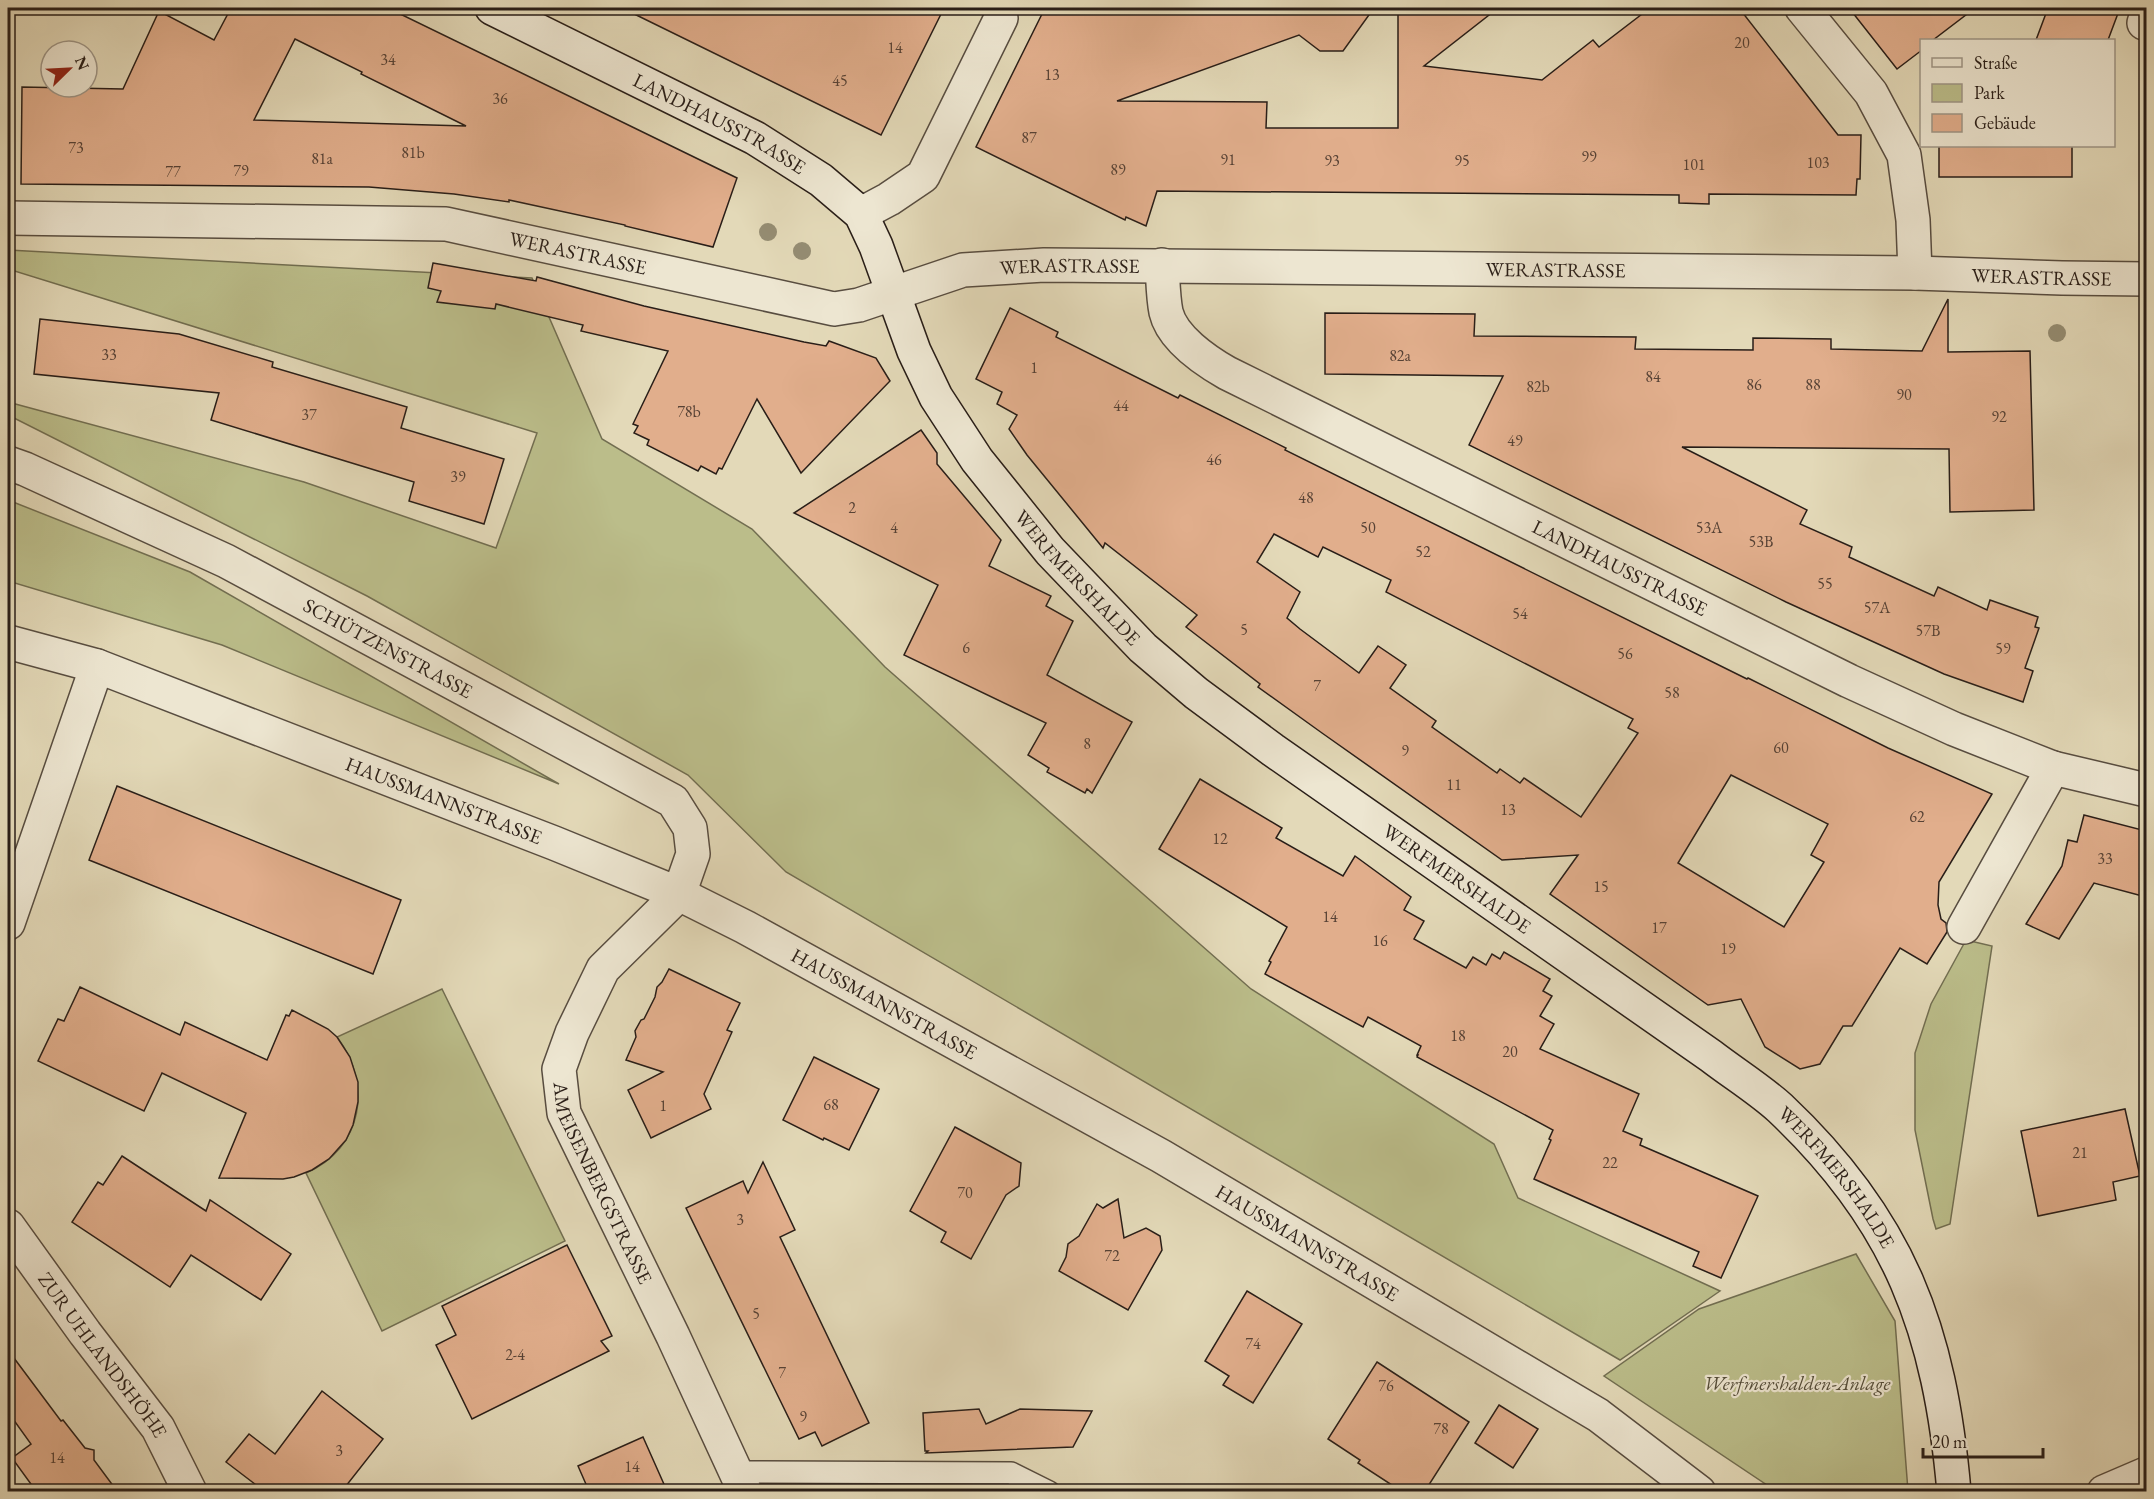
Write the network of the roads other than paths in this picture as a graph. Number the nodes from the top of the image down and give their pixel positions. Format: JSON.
{"nodes":[{"id":1,"x":492,"y":8,"type":"edge"},
{"id":2,"x":1802,"y":8,"type":"edge"},
{"id":3,"x":1001,"y":18,"type":"dead end"},
{"id":4,"x":861,"y":214,"type":"junction"},
{"id":5,"x":8,"y":218,"type":"edge"},
{"id":6,"x":1162,"y":265,"type":"junction"},
{"id":7,"x":1915,"y":273,"type":"junction"},
{"id":8,"x":2146,"y":279,"type":"edge"},
{"id":9,"x":892,"y":293,"type":"junction"},
{"id":10,"x":8,"y":463,"type":"edge"},
{"id":11,"x":8,"y":642,"type":"edge"},
{"id":12,"x":97,"y":666,"type":"junction"},
{"id":13,"x":2053,"y":768,"type":"junction"},
{"id":14,"x":2146,"y":790,"type":"edge"},
{"id":15,"x":679,"y":894,"type":"junction"},
{"id":16,"x":8,"y":923,"type":"edge"},
{"id":17,"x":1964,"y":927,"type":"dead end"},
{"id":18,"x":8,"y":1226,"type":"edge"},
{"id":19,"x":2146,"y":1474,"type":"edge"},
{"id":20,"x":740,"y":1482,"type":"edge"},
{"id":21,"x":189,"y":1491,"type":"edge"},
{"id":22,"x":1049,"y":1491,"type":"edge"},
{"id":23,"x":1699,"y":1491,"type":"edge"},
{"id":24,"x":1954,"y":1491,"type":"edge"},
{"id":25,"x":2104,"y":1491,"type":"edge"}],
"edges":[{"from":1,"to":4,"type":"street","name":"LANDHAUSSTRASSE"},
{"from":2,"to":7,"type":"street"},
{"from":3,"to":4,"type":"street"},
{"from":4,"to":9,"type":"street","name":"LANDHAUSSTRASSE"},
{"from":5,"to":9,"type":"street","name":"WERASTRASSE"},
{"from":6,"to":7,"type":"street","name":"WERASTRASSE"},
{"from":6,"to":9,"type":"street","name":"WERASTRASSE"},
{"from":6,"to":13,"type":"street","name":"LANDHAUSSTRASSE"},
{"from":7,"to":8,"type":"street","name":"WERASTRASSE"},
{"from":9,"to":24,"type":"street","name":"WERFMERSHALDE"},
{"from":10,"to":15,"type":"street","name":"SCHÜTZENSTRASSE"},
{"from":11,"to":12,"type":"street","name":"HAUSSMANNSTRASSE"},
{"from":12,"to":15,"type":"street","name":"HAUSSMANNSTRASSE"},
{"from":12,"to":16,"type":"street"},
{"from":13,"to":14,"type":"street","name":"LANDHAUSSTRASSE"},
{"from":13,"to":17,"type":"street"},
{"from":15,"to":20,"type":"street","name":"AMEISENBERGSTRASSE"},
{"from":15,"to":23,"type":"street","name":"HAUSSMANNSTRASSE"},
{"from":18,"to":21,"type":"street","name":"ZUR UHLANDSHÖHE"},
{"from":19,"to":25,"type":"street"},
{"from":20,"to":22,"type":"lane"}]}
